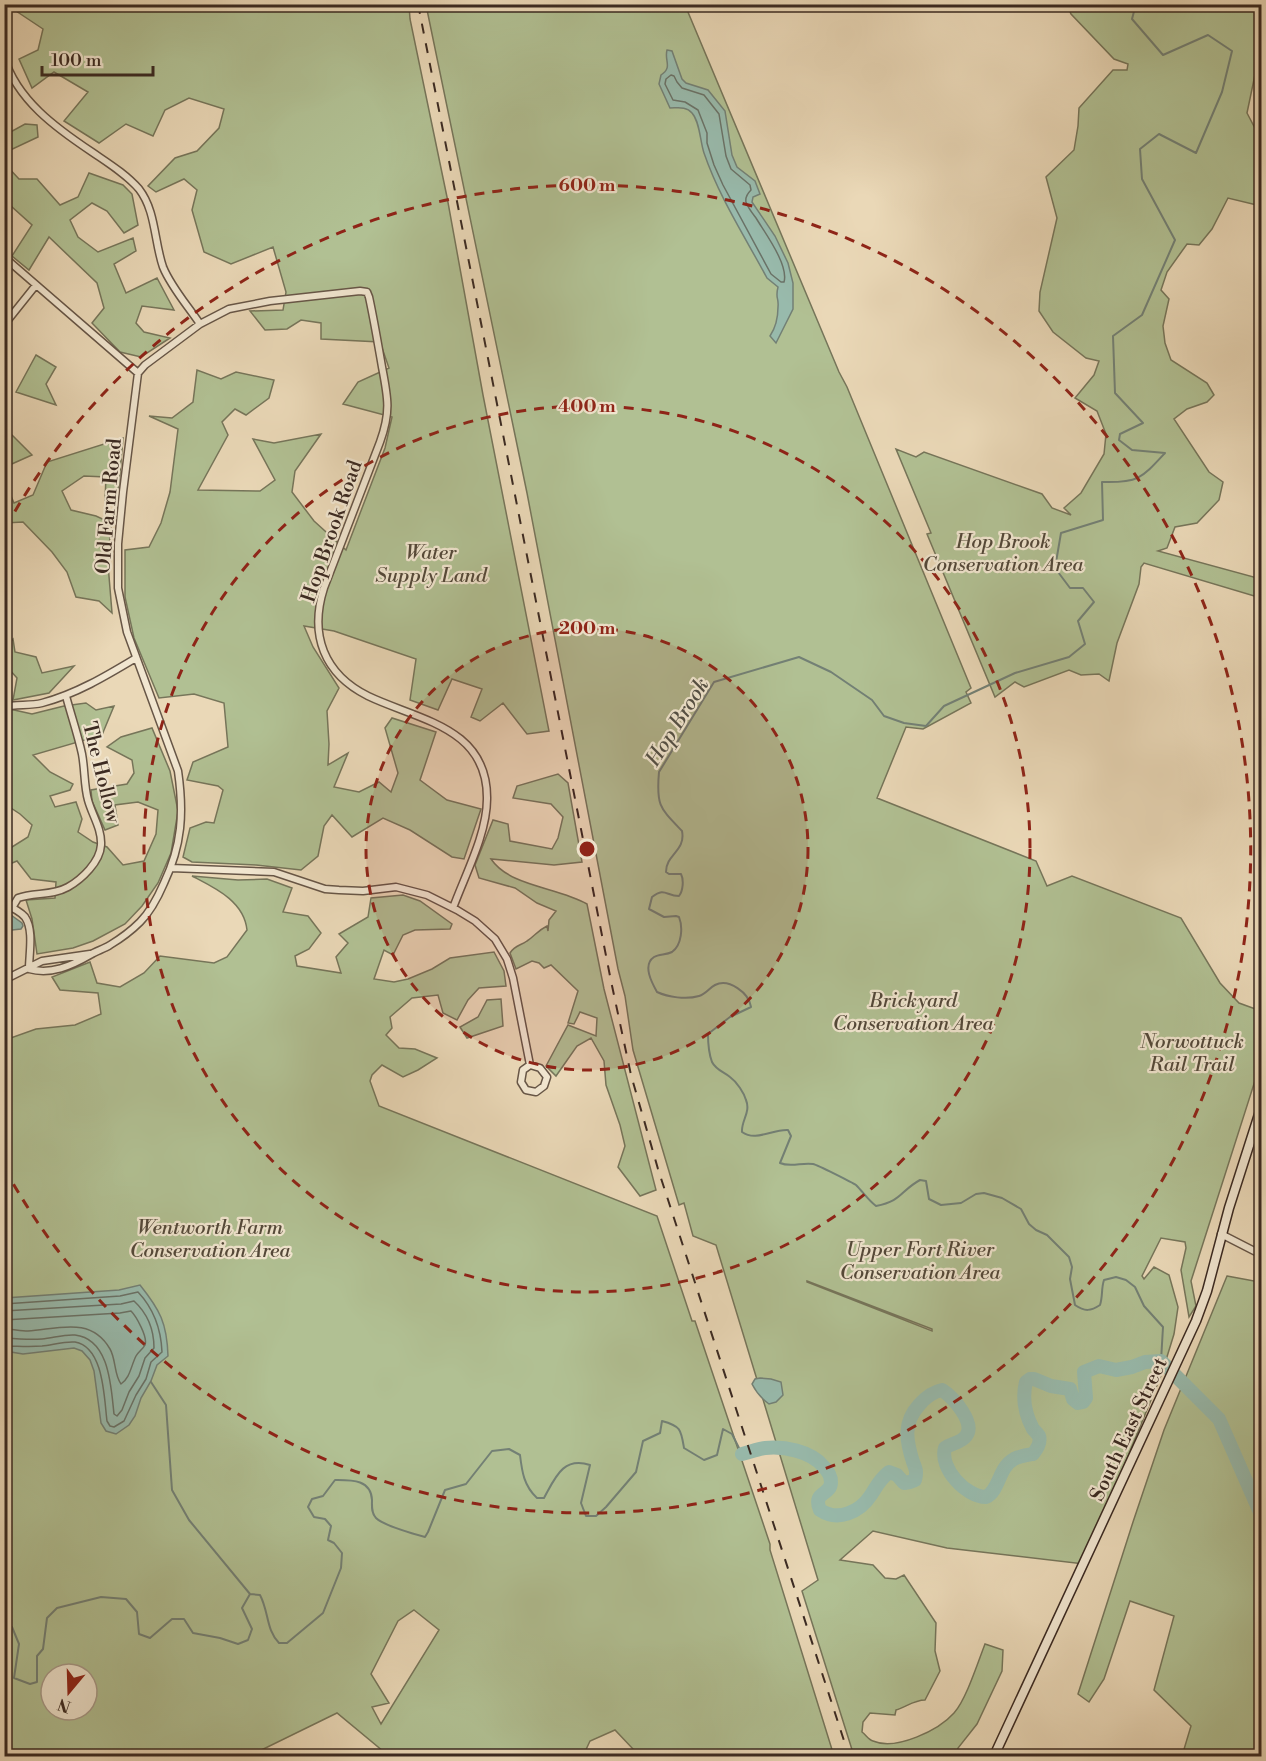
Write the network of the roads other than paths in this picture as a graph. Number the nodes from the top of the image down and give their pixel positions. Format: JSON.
{"nodes":[{"id":1,"x":4,"y":57,"type":"edge"},
{"id":2,"x":4,"y":257,"type":"edge"},
{"id":3,"x":36,"y":285,"type":"junction"},
{"id":4,"x":200,"y":324,"type":"junction"},
{"id":5,"x":4,"y":325,"type":"edge"},
{"id":6,"x":138,"y":373,"type":"junction"},
{"id":7,"x":136,"y":658,"type":"junction"},
{"id":8,"x":66,"y":696,"type":"junction"},
{"id":9,"x":5,"y":706,"type":"edge"},
{"id":10,"x":171,"y":868,"type":"junction"},
{"id":11,"x":4,"y":904,"type":"edge"},
{"id":12,"x":12,"y":908,"type":"junction"},
{"id":13,"x":453,"y":908,"type":"junction"},
{"id":14,"x":91,"y":954,"type":"junction"},
{"id":15,"x":29,"y":969,"type":"junction"},
{"id":16,"x":4,"y":980,"type":"edge"},
{"id":17,"x":530,"y":1065,"type":"junction"},
{"id":18,"x":1262,"y":1105,"type":"edge"},
{"id":19,"x":1221,"y":1234,"type":"junction"},
{"id":20,"x":1262,"y":1255,"type":"edge"},
{"id":21,"x":994,"y":1756,"type":"edge"}],
"edges":[{"from":1,"to":4,"type":"street"},
{"from":2,"to":3,"type":"street"},
{"from":3,"to":5,"type":"street"},
{"from":3,"to":6,"type":"street"},
{"from":4,"to":6,"type":"street"},
{"from":4,"to":13,"type":"street","name":"Hop Brook Road"},
{"from":6,"to":7,"type":"street","name":"Old Farm Road"},
{"from":7,"to":8,"type":"street"},
{"from":7,"to":10,"type":"street","name":"Old Farm Road"},
{"from":8,"to":9,"type":"street"},
{"from":8,"to":12,"type":"street","name":"The Hollow"},
{"from":10,"to":13,"type":"street"},
{"from":10,"to":14,"type":"street","name":"Old Farm Road"},
{"from":11,"to":12,"type":"street"},
{"from":12,"to":15,"type":"street"},
{"from":13,"to":17,"type":"street"},
{"from":14,"to":15,"type":"street","name":"Old Farm Road"},
{"from":14,"to":15,"type":"street","name":"Old Farm Road"},
{"from":15,"to":16,"type":"street","name":"Old Farm Road"},
{"from":17,"to":17,"type":"street"},
{"from":18,"to":19,"type":"main road","name":"South East Street"},
{"from":19,"to":20,"type":"street"},
{"from":19,"to":21,"type":"main road","name":"South East Street"}]}
